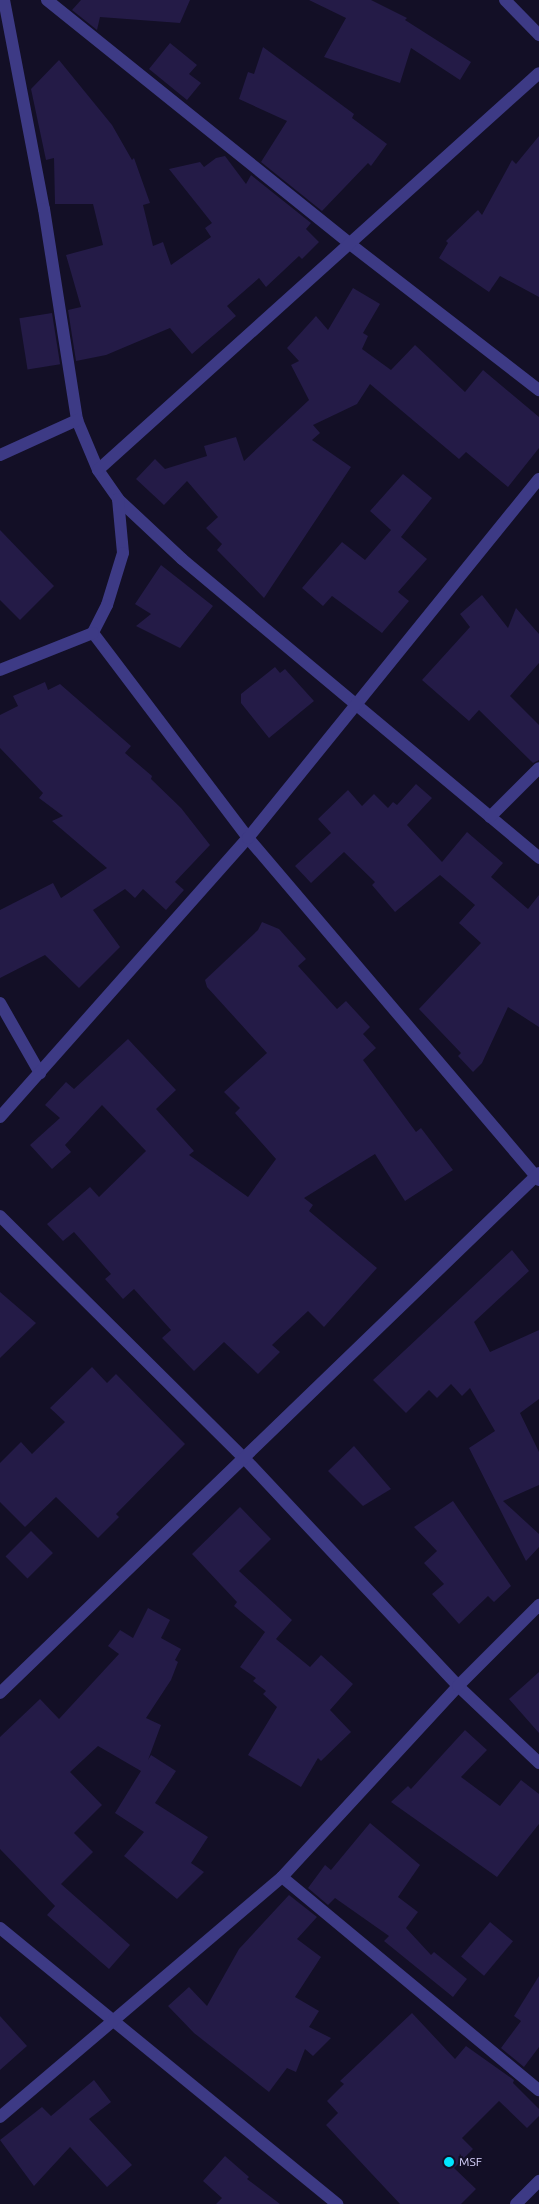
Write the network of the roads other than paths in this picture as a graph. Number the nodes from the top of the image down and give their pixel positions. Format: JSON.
{"nodes":[{"id":1,"x":4,"y":0,"type":"edge"},
{"id":2,"x":47,"y":0,"type":"edge"},
{"id":3,"x":505,"y":0,"type":"edge"},
{"id":4,"x":539,"y":35,"type":"edge"},
{"id":5,"x":539,"y":73,"type":"edge"},
{"id":6,"x":350,"y":244,"type":"junction"},
{"id":7,"x":539,"y":390,"type":"edge"},
{"id":8,"x":77,"y":420,"type":"junction"},
{"id":9,"x":0,"y":454,"type":"edge"},
{"id":10,"x":98,"y":470,"type":"junction"},
{"id":11,"x":539,"y":479,"type":"edge"},
{"id":12,"x":118,"y":499,"type":"junction"},
{"id":13,"x":93,"y":633,"type":"junction"},
{"id":14,"x":0,"y":670,"type":"edge"},
{"id":15,"x":356,"y":702,"type":"junction"},
{"id":16,"x":539,"y":768,"type":"edge"},
{"id":17,"x":490,"y":818,"type":"junction"},
{"id":18,"x":248,"y":838,"type":"junction"},
{"id":19,"x":539,"y":858,"type":"edge"},
{"id":20,"x":0,"y":1003,"type":"edge"},
{"id":21,"x":40,"y":1074,"type":"junction"},
{"id":22,"x":0,"y":1117,"type":"edge"},
{"id":23,"x":538,"y":1176,"type":"edge"},
{"id":24,"x":0,"y":1216,"type":"edge"},
{"id":25,"x":245,"y":1458,"type":"junction"},
{"id":26,"x":539,"y":1605,"type":"edge"},
{"id":27,"x":458,"y":1686,"type":"junction"},
{"id":28,"x":0,"y":1694,"type":"edge"},
{"id":29,"x":539,"y":1763,"type":"edge"},
{"id":30,"x":282,"y":1877,"type":"junction"},
{"id":31,"x":0,"y":1928,"type":"edge"},
{"id":32,"x":112,"y":2020,"type":"junction"},
{"id":33,"x":539,"y":2090,"type":"edge"},
{"id":34,"x":0,"y":2117,"type":"edge"},
{"id":35,"x":539,"y":2181,"type":"edge"},
{"id":36,"x":337,"y":2204,"type":"edge"},
{"id":37,"x":516,"y":2204,"type":"edge"}],
"edges":[{"from":1,"to":8,"type":"street"},
{"from":2,"to":6,"type":"street"},
{"from":3,"to":4,"type":"street"},
{"from":5,"to":6,"type":"street"},
{"from":6,"to":7,"type":"street"},
{"from":6,"to":10,"type":"street"},
{"from":8,"to":9,"type":"street"},
{"from":8,"to":10,"type":"street"},
{"from":10,"to":12,"type":"street"},
{"from":11,"to":15,"type":"street"},
{"from":12,"to":13,"type":"street"},
{"from":12,"to":15,"type":"street"},
{"from":13,"to":14,"type":"street"},
{"from":13,"to":18,"type":"street"},
{"from":15,"to":17,"type":"street"},
{"from":15,"to":18,"type":"street"},
{"from":16,"to":17,"type":"street"},
{"from":17,"to":19,"type":"street"},
{"from":18,"to":21,"type":"street"},
{"from":18,"to":23,"type":"street"},
{"from":20,"to":21,"type":"street"},
{"from":21,"to":22,"type":"street"},
{"from":23,"to":25,"type":"street"},
{"from":24,"to":25,"type":"street"},
{"from":25,"to":27,"type":"street"},
{"from":25,"to":28,"type":"street"},
{"from":26,"to":27,"type":"street"},
{"from":27,"to":29,"type":"street"},
{"from":27,"to":30,"type":"street"},
{"from":30,"to":32,"type":"street"},
{"from":30,"to":33,"type":"street"},
{"from":31,"to":32,"type":"street"},
{"from":32,"to":34,"type":"street"},
{"from":32,"to":36,"type":"street"},
{"from":35,"to":37,"type":"street"}]}
